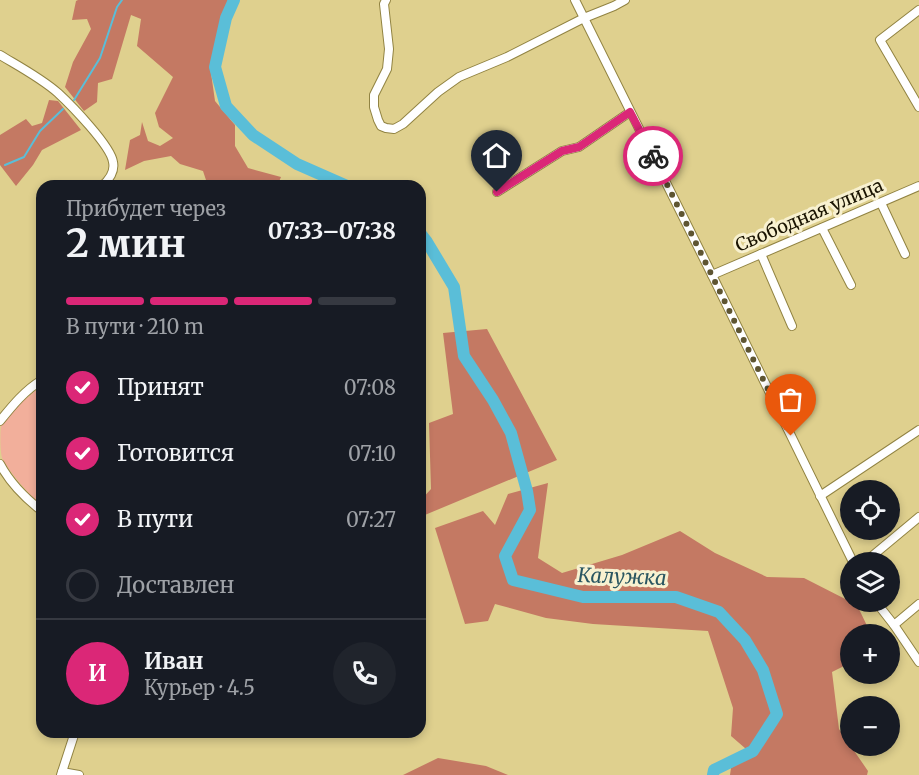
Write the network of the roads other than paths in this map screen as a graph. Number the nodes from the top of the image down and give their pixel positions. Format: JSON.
{"nodes":[{"id":1,"x":386,"y":0,"type":"edge"},
{"id":2,"x":575,"y":0,"type":"edge"},
{"id":3,"x":625,"y":0,"type":"edge"},
{"id":4,"x":919,"y":10,"type":"edge"},
{"id":5,"x":584,"y":18,"type":"junction"},
{"id":6,"x":0,"y":55,"type":"edge"},
{"id":7,"x":919,"y":107,"type":"edge"},
{"id":8,"x":630,"y":112,"type":"junction"},
{"id":9,"x":107,"y":180,"type":"edge"},
{"id":10,"x":919,"y":186,"type":"edge"},
{"id":11,"x":497,"y":192,"type":"dead end"},
{"id":12,"x":881,"y":203,"type":"junction"},
{"id":13,"x":822,"y":228,"type":"junction"},
{"id":14,"x":760,"y":254,"type":"junction"},
{"id":15,"x":905,"y":254,"type":"dead end"},
{"id":16,"x":712,"y":275,"type":"junction"},
{"id":17,"x":851,"y":285,"type":"dead end"},
{"id":18,"x":792,"y":326,"type":"dead end"},
{"id":19,"x":36,"y":384,"type":"edge"},
{"id":20,"x":0,"y":421,"type":"edge"},
{"id":21,"x":919,"y":430,"type":"edge"},
{"id":22,"x":0,"y":464,"type":"edge"},
{"id":23,"x":820,"y":496,"type":"junction"},
{"id":24,"x":36,"y":506,"type":"edge"},
{"id":25,"x":919,"y":518,"type":"edge"},
{"id":26,"x":848,"y":552,"type":"edge"},
{"id":27,"x":877,"y":552,"type":"edge"},
{"id":28,"x":919,"y":604,"type":"edge"},
{"id":29,"x":884,"y":612,"type":"edge"},
{"id":30,"x":893,"y":624,"type":"edge"},
{"id":31,"x":895,"y":624,"type":"edge"},
{"id":32,"x":900,"y":634,"type":"edge"},
{"id":33,"x":919,"y":662,"type":"edge"},
{"id":34,"x":73,"y":738,"type":"edge"},
{"id":35,"x":62,"y":773,"type":"edge"},
{"id":36,"x":79,"y":775,"type":"edge"}],
"edges":[{"from":1,"to":5,"type":"street"},
{"from":2,"to":5,"type":"street"},
{"from":3,"to":5,"type":"street"},
{"from":4,"to":7,"type":"street"},
{"from":5,"to":8,"type":"street"},
{"from":6,"to":9,"type":"street"},
{"from":8,"to":11,"type":"street"},
{"from":8,"to":16,"type":"street"},
{"from":10,"to":12,"type":"street","name":"Свободная улица"},
{"from":12,"to":13,"type":"street","name":"Свободная улица"},
{"from":12,"to":15,"type":"street"},
{"from":13,"to":14,"type":"street","name":"Свободная улица"},
{"from":13,"to":17,"type":"street"},
{"from":14,"to":16,"type":"street","name":"Свободная улица"},
{"from":14,"to":18,"type":"street"},
{"from":16,"to":23,"type":"street"},
{"from":19,"to":20,"type":"street"},
{"from":21,"to":23,"type":"street"},
{"from":22,"to":24,"type":"street"},
{"from":23,"to":26,"type":"street"},
{"from":25,"to":27,"type":"street"},
{"from":28,"to":31,"type":"street"},
{"from":29,"to":30,"type":"street"},
{"from":32,"to":33,"type":"street"},
{"from":34,"to":35,"type":"street"},
{"from":35,"to":36,"type":"street"}]}
